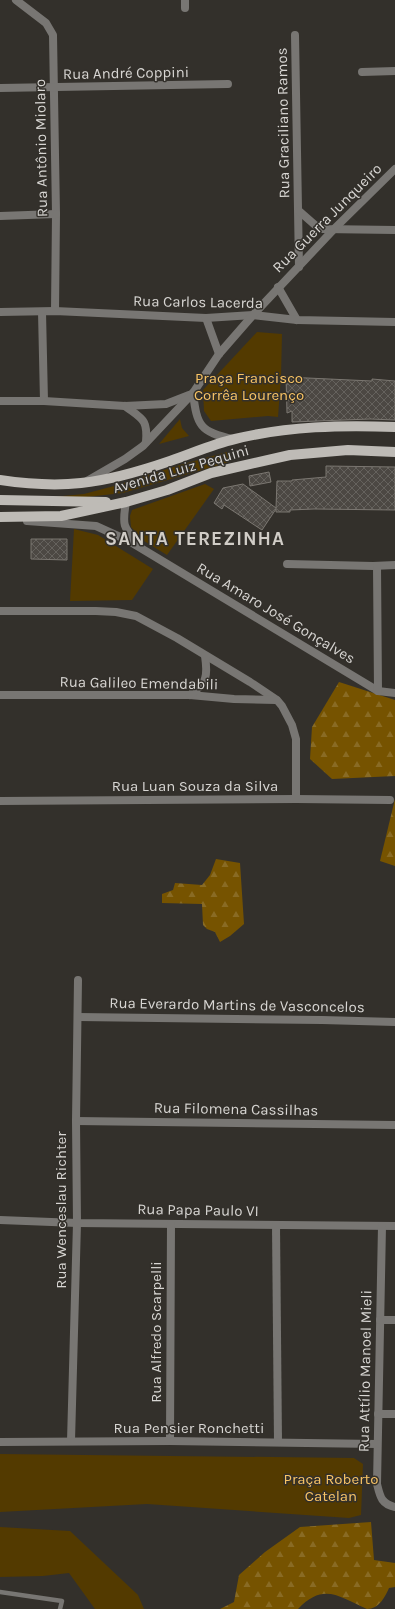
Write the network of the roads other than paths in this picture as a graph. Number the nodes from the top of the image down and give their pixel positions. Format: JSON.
{"nodes":[{"id":1,"x":16,"y":0,"type":"edge"},
{"id":2,"x":295,"y":35,"type":"dead end"},
{"id":3,"x":395,"y":71,"type":"edge"},
{"id":4,"x":362,"y":72,"type":"dead end"},
{"id":5,"x":228,"y":84,"type":"dead end"},
{"id":6,"x":0,"y":88,"type":"edge"},
{"id":7,"x":53,"y":88,"type":"junction"},
{"id":8,"x":395,"y":169,"type":"edge"},
{"id":9,"x":299,"y":211,"type":"junction"},
{"id":10,"x":56,"y":214,"type":"junction"},
{"id":11,"x":0,"y":216,"type":"edge"},
{"id":12,"x":335,"y":228,"type":"junction"},
{"id":13,"x":395,"y":230,"type":"edge"},
{"id":14,"x":299,"y":267,"type":"junction"},
{"id":15,"x":278,"y":287,"type":"junction"},
{"id":16,"x":55,"y":311,"type":"junction"},
{"id":17,"x":0,"y":312,"type":"edge"},
{"id":18,"x":42,"y":312,"type":"junction"},
{"id":19,"x":253,"y":314,"type":"junction"},
{"id":20,"x":206,"y":318,"type":"junction"},
{"id":21,"x":297,"y":320,"type":"junction"},
{"id":22,"x":395,"y":322,"type":"edge"},
{"id":23,"x":219,"y":354,"type":"junction"},
{"id":24,"x":193,"y":393,"type":"junction"},
{"id":25,"x":0,"y":401,"type":"edge"},
{"id":26,"x":44,"y":401,"type":"junction"},
{"id":27,"x":125,"y":406,"type":"junction"},
{"id":28,"x":395,"y":427,"type":"edge"},
{"id":29,"x":234,"y":439,"type":"junction"},
{"id":30,"x":146,"y":442,"type":"junction"},
{"id":31,"x":395,"y":452,"type":"edge"},
{"id":32,"x":0,"y":480,"type":"edge"},
{"id":33,"x":81,"y":483,"type":"junction"},
{"id":34,"x":26,"y":484,"type":"junction"},
{"id":35,"x":0,"y":485,"type":"edge"},
{"id":36,"x":0,"y":500,"type":"edge"},
{"id":37,"x":126,"y":502,"type":"junction"},
{"id":38,"x":0,"y":518,"type":"edge"},
{"id":39,"x":144,"y":551,"type":"junction"},
{"id":40,"x":288,"y":564,"type":"dead end"},
{"id":41,"x":395,"y":565,"type":"edge"},
{"id":42,"x":377,"y":566,"type":"junction"},
{"id":43,"x":0,"y":611,"type":"edge"},
{"id":44,"x":205,"y":656,"type":"junction"},
{"id":45,"x":378,"y":691,"type":"junction"},
{"id":46,"x":395,"y":693,"type":"edge"},
{"id":47,"x":0,"y":695,"type":"edge"},
{"id":48,"x":190,"y":695,"type":"junction"},
{"id":49,"x":277,"y":700,"type":"junction"},
{"id":50,"x":296,"y":799,"type":"junction"},
{"id":51,"x":390,"y":800,"type":"dead end"},
{"id":52,"x":0,"y":801,"type":"edge"},
{"id":53,"x":78,"y":980,"type":"dead end"},
{"id":54,"x":78,"y":1017,"type":"junction"},
{"id":55,"x":395,"y":1022,"type":"edge"},
{"id":56,"x":76,"y":1121,"type":"junction"},
{"id":57,"x":395,"y":1125,"type":"edge"},
{"id":58,"x":0,"y":1220,"type":"edge"},
{"id":59,"x":76,"y":1223,"type":"junction"},
{"id":60,"x":171,"y":1224,"type":"junction"},
{"id":61,"x":276,"y":1225,"type":"junction"},
{"id":62,"x":382,"y":1226,"type":"junction"},
{"id":63,"x":395,"y":1226,"type":"edge"},
{"id":64,"x":380,"y":1320,"type":"junction"},
{"id":65,"x":395,"y":1320,"type":"edge"},
{"id":66,"x":378,"y":1414,"type":"junction"},
{"id":67,"x":395,"y":1414,"type":"edge"},
{"id":68,"x":71,"y":1441,"type":"junction"},
{"id":69,"x":170,"y":1441,"type":"junction"},
{"id":70,"x":0,"y":1442,"type":"edge"},
{"id":71,"x":278,"y":1442,"type":"junction"},
{"id":72,"x":377,"y":1444,"type":"junction"},
{"id":73,"x":395,"y":1507,"type":"edge"},
{"id":74,"x":0,"y":1592,"type":"edge"},
{"id":75,"x":60,"y":1609,"type":"edge"}],
"edges":[{"from":1,"to":7,"type":"street","name":"Rua Antônio Miolaro"},
{"from":2,"to":9,"type":"street","name":"Rua Graciliano Ramos"},
{"from":3,"to":4,"type":"street"},
{"from":5,"to":7,"type":"street","name":"Rua André Coppini"},
{"from":6,"to":7,"type":"street","name":"Rua André Coppini"},
{"from":7,"to":10,"type":"street","name":"Rua Antônio Miolaro"},
{"from":8,"to":12,"type":"street","name":"Rua Guerra Junqueiro"},
{"from":9,"to":12,"type":"street","name":"Rua Graciliano Ramos"},
{"from":9,"to":14,"type":"street","name":"Rua Graciliano Ramos"},
{"from":10,"to":11,"type":"street"},
{"from":10,"to":16,"type":"street","name":"Rua Antônio Miolaro"},
{"from":12,"to":13,"type":"street","name":"Rua Graciliano Ramos"},
{"from":12,"to":14,"type":"street","name":"Rua Guerra Junqueiro"},
{"from":14,"to":15,"type":"street","name":"Rua Guerra Junqueiro"},
{"from":15,"to":19,"type":"street","name":"Rua Guerra Junqueiro"},
{"from":15,"to":21,"type":"street","name":"Rua Guerra Junqueiro"},
{"from":16,"to":18,"type":"street","name":"Rua Carlos Lacerda"},
{"from":16,"to":20,"type":"street","name":"Rua Carlos Lacerda"},
{"from":17,"to":18,"type":"street","name":"Rua Carlos Lacerda"},
{"from":18,"to":26,"type":"street"},
{"from":19,"to":20,"type":"street","name":"Rua Carlos Lacerda"},
{"from":19,"to":21,"type":"street","name":"Rua Carlos Lacerda"},
{"from":19,"to":23,"type":"street","name":"Rua Guerra Junqueiro"},
{"from":20,"to":23,"type":"street"},
{"from":21,"to":22,"type":"street","name":"Rua Carlos Lacerda"},
{"from":23,"to":24,"type":"street","name":"Rua Guerra Junqueiro"},
{"from":24,"to":27,"type":"street"},
{"from":24,"to":29,"type":"street"},
{"from":24,"to":30,"type":"street","name":"Rua Guerra Junqueiro"},
{"from":25,"to":26,"type":"street"},
{"from":26,"to":27,"type":"street"},
{"from":27,"to":30,"type":"street"},
{"from":28,"to":29,"type":"main road","name":"Avenida Luiz Pequini"},
{"from":29,"to":33,"type":"main road","name":"Avenida Luiz Pequini"},
{"from":30,"to":33,"type":"street","name":"Rua Guerra Junqueiro"},
{"from":31,"to":37,"type":"main road","name":"Avenida Luiz Pequini"},
{"from":32,"to":34,"type":"main road","name":"Avenida Luiz Pequini"},
{"from":33,"to":34,"type":"main road","name":"Avenida Luiz Pequini"},
{"from":34,"to":35,"type":"main road"},
{"from":36,"to":37,"type":"main road"},
{"from":37,"to":38,"type":"main road","name":"Avenida Luiz Pequini"},
{"from":37,"to":39,"type":"street","name":"Rua Amaro José Gonçalves"},
{"from":38,"to":39,"type":"street","name":"Rua Amaro José Gonçalves"},
{"from":39,"to":45,"type":"street","name":"Rua Amaro José Gonçalves"},
{"from":40,"to":42,"type":"street"},
{"from":41,"to":42,"type":"street"},
{"from":42,"to":45,"type":"street"},
{"from":43,"to":44,"type":"street"},
{"from":44,"to":48,"type":"street"},
{"from":44,"to":49,"type":"street"},
{"from":45,"to":46,"type":"street","name":"Rua Amaro José Gonçalves"},
{"from":47,"to":48,"type":"street","name":"Rua Galileo Emendabili"},
{"from":48,"to":49,"type":"street","name":"Rua Galileo Emendabili"},
{"from":49,"to":50,"type":"street"},
{"from":50,"to":51,"type":"street","name":"Rua Luan Souza da Silva"},
{"from":50,"to":52,"type":"street","name":"Rua Luan Souza da Silva"},
{"from":53,"to":54,"type":"street","name":"Rua Wenceslau Richter"},
{"from":54,"to":55,"type":"street","name":"Rua Everardo Martins de Vasconcelos"},
{"from":54,"to":56,"type":"street","name":"Rua Wenceslau Richter"},
{"from":56,"to":57,"type":"street","name":"Rua Filomena Cassilhas"},
{"from":56,"to":59,"type":"street","name":"Rua Wenceslau Richter"},
{"from":58,"to":59,"type":"street","name":"Rua Papa Paulo VI"},
{"from":59,"to":60,"type":"street","name":"Rua Papa Paulo VI"},
{"from":59,"to":68,"type":"street","name":"Rua Wenceslau Richter"},
{"from":60,"to":61,"type":"street","name":"Rua Papa Paulo VI"},
{"from":60,"to":69,"type":"street","name":"Rua Alfredo Scarpelli"},
{"from":61,"to":62,"type":"street","name":"Rua Papa Paulo VI"},
{"from":61,"to":71,"type":"street"},
{"from":62,"to":63,"type":"street","name":"Rua Papa Paulo VI"},
{"from":62,"to":64,"type":"street","name":"Rua Attílio Manoel Mieli"},
{"from":64,"to":65,"type":"street"},
{"from":64,"to":66,"type":"street","name":"Rua Attílio Manoel Mieli"},
{"from":66,"to":67,"type":"street"},
{"from":66,"to":72,"type":"street","name":"Rua Attílio Manoel Mieli"},
{"from":68,"to":69,"type":"street","name":"Rua Pensier Ronchetti"},
{"from":68,"to":70,"type":"street","name":"Rua Pensier Ronchetti"},
{"from":69,"to":71,"type":"street","name":"Rua Pensier Ronchetti"},
{"from":71,"to":72,"type":"street","name":"Rua Pensier Ronchetti"},
{"from":72,"to":73,"type":"street","name":"Rua Attílio Manoel Mieli"},
{"from":74,"to":75,"type":"lane"}]}
